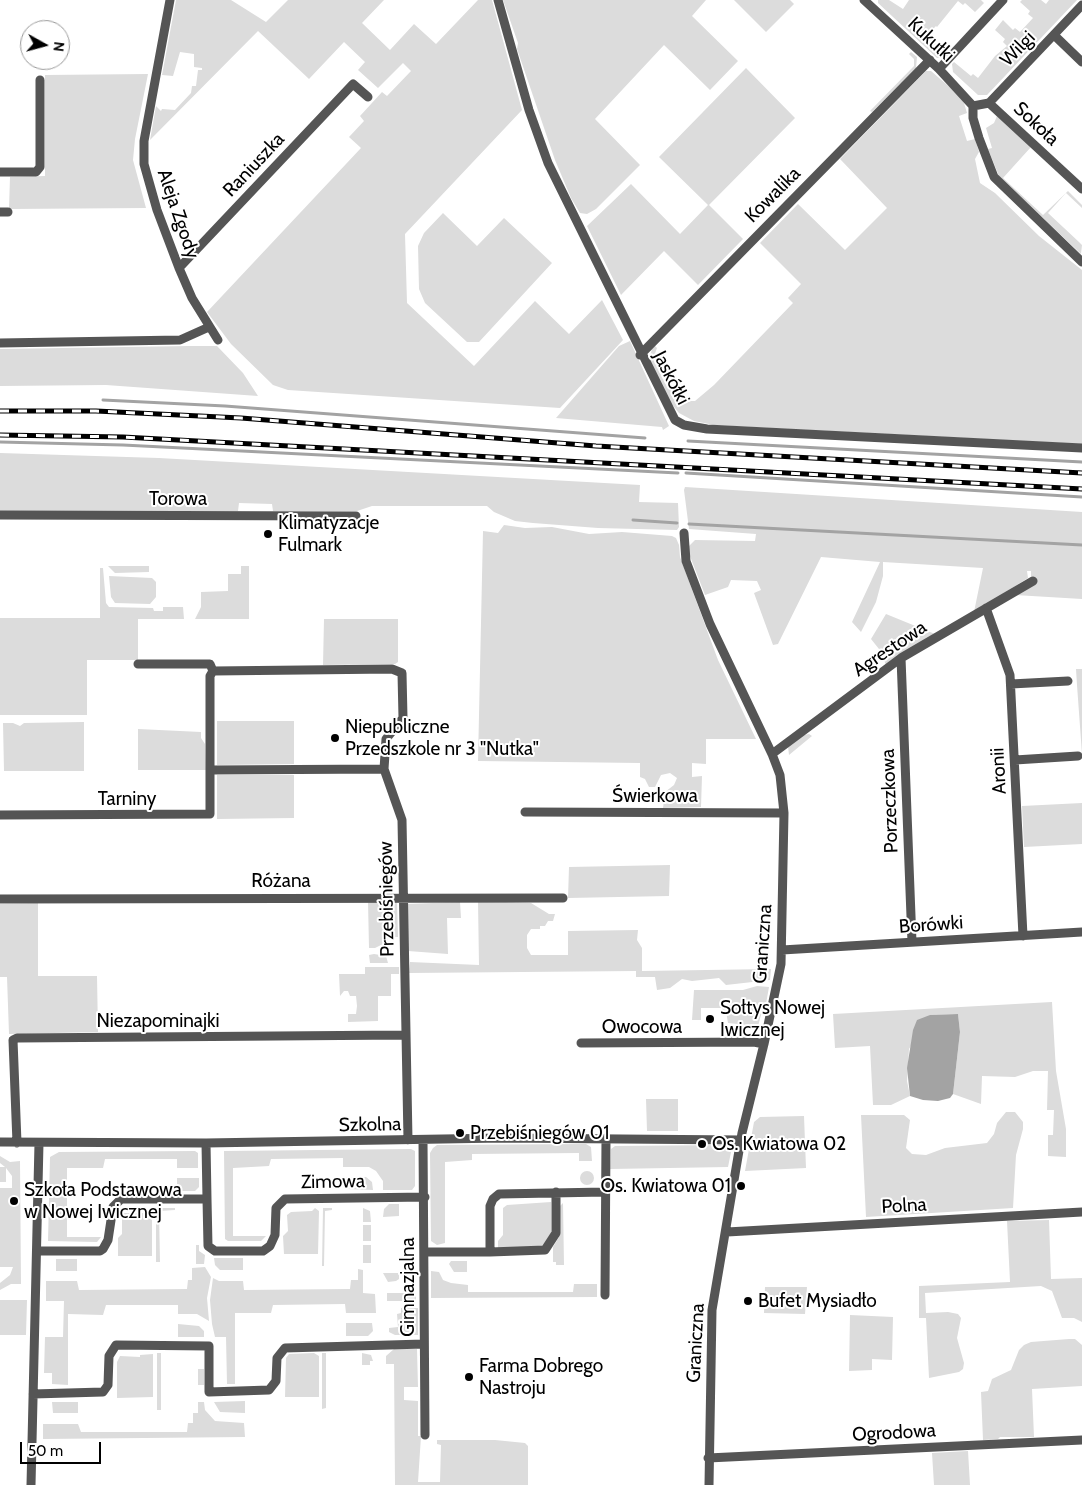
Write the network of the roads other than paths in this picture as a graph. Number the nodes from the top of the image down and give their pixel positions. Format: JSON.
{"nodes":[{"id":1,"x":170,"y":0,"type":"edge"},
{"id":2,"x":498,"y":0,"type":"edge"},
{"id":3,"x":865,"y":0,"type":"edge"},
{"id":4,"x":1003,"y":0,"type":"edge"},
{"id":5,"x":1082,"y":5,"type":"edge"},
{"id":6,"x":1054,"y":36,"type":"junction"},
{"id":7,"x":930,"y":60,"type":"junction"},
{"id":8,"x":1082,"y":62,"type":"edge"},
{"id":9,"x":940,"y":69,"type":"junction"},
{"id":10,"x":40,"y":80,"type":"dead end"},
{"id":11,"x":368,"y":97,"type":"dead end"},
{"id":12,"x":989,"y":103,"type":"junction"},
{"id":13,"x":973,"y":106,"type":"junction"},
{"id":14,"x":0,"y":172,"type":"edge"},
{"id":15,"x":1082,"y":189,"type":"edge"},
{"id":16,"x":1082,"y":262,"type":"edge"},
{"id":17,"x":179,"y":268,"type":"junction"},
{"id":18,"x":209,"y":327,"type":"junction"},
{"id":19,"x":218,"y":340,"type":"dead end"},
{"id":20,"x":0,"y":343,"type":"edge"},
{"id":21,"x":640,"y":354,"type":"junction"},
{"id":22,"x":1082,"y":448,"type":"edge"},
{"id":23,"x":0,"y":515,"type":"edge"},
{"id":24,"x":356,"y":516,"type":"dead end"},
{"id":25,"x":684,"y":534,"type":"dead end"},
{"id":26,"x":1033,"y":581,"type":"dead end"},
{"id":27,"x":986,"y":608,"type":"junction"},
{"id":28,"x":901,"y":658,"type":"junction"},
{"id":29,"x":138,"y":664,"type":"dead end"},
{"id":30,"x":213,"y":671,"type":"junction"},
{"id":31,"x":1068,"y":681,"type":"dead end"},
{"id":32,"x":1011,"y":684,"type":"junction"},
{"id":33,"x":772,"y":754,"type":"junction"},
{"id":34,"x":1078,"y":756,"type":"dead end"},
{"id":35,"x":1015,"y":760,"type":"junction"},
{"id":36,"x":384,"y":769,"type":"junction"},
{"id":37,"x":211,"y":770,"type":"junction"},
{"id":38,"x":525,"y":812,"type":"dead end"},
{"id":39,"x":784,"y":812,"type":"junction"},
{"id":40,"x":0,"y":815,"type":"edge"},
{"id":41,"x":403,"y":897,"type":"junction"},
{"id":42,"x":562,"y":898,"type":"dead end"},
{"id":43,"x":0,"y":899,"type":"edge"},
{"id":44,"x":1082,"y":932,"type":"edge"},
{"id":45,"x":1023,"y":936,"type":"junction"},
{"id":46,"x":912,"y":942,"type":"junction"},
{"id":47,"x":782,"y":950,"type":"junction"},
{"id":48,"x":405,"y":1035,"type":"junction"},
{"id":49,"x":581,"y":1043,"type":"dead end"},
{"id":50,"x":764,"y":1044,"type":"junction"},
{"id":51,"x":606,"y":1138,"type":"junction"},
{"id":52,"x":408,"y":1140,"type":"junction"},
{"id":53,"x":423,"y":1140,"type":"junction"},
{"id":54,"x":741,"y":1140,"type":"junction"},
{"id":55,"x":0,"y":1142,"type":"edge"},
{"id":56,"x":17,"y":1143,"type":"junction"},
{"id":57,"x":39,"y":1143,"type":"junction"},
{"id":58,"x":206,"y":1143,"type":"junction"},
{"id":59,"x":556,"y":1192,"type":"junction"},
{"id":60,"x":605,"y":1192,"type":"junction"},
{"id":61,"x":425,"y":1197,"type":"junction"},
{"id":62,"x":207,"y":1198,"type":"junction"},
{"id":63,"x":1082,"y":1212,"type":"edge"},
{"id":64,"x":727,"y":1232,"type":"junction"},
{"id":65,"x":37,"y":1251,"type":"junction"},
{"id":66,"x":425,"y":1252,"type":"junction"},
{"id":67,"x":490,"y":1252,"type":"junction"},
{"id":68,"x":605,"y":1295,"type":"dead end"},
{"id":69,"x":424,"y":1344,"type":"junction"},
{"id":70,"x":33,"y":1394,"type":"junction"},
{"id":71,"x":425,"y":1435,"type":"dead end"},
{"id":72,"x":1082,"y":1440,"type":"edge"},
{"id":73,"x":708,"y":1458,"type":"junction"},
{"id":74,"x":31,"y":1485,"type":"edge"},
{"id":75,"x":709,"y":1485,"type":"edge"}],
"edges":[{"from":1,"to":17,"type":"street","name":"Aleja Zgody"},
{"from":2,"to":21,"type":"street","name":"Jaskółki"},
{"from":3,"to":7,"type":"street","name":"Kukułki"},
{"from":4,"to":9,"type":"street"},
{"from":5,"to":6,"type":"street","name":"Wilgi"},
{"from":6,"to":8,"type":"street"},
{"from":6,"to":12,"type":"street","name":"Wilgi"},
{"from":7,"to":9,"type":"street","name":"Kukułki"},
{"from":7,"to":21,"type":"street","name":"Kowalika"},
{"from":9,"to":13,"type":"street","name":"Kukułki"},
{"from":10,"to":14,"type":"street"},
{"from":11,"to":17,"type":"street","name":"Raniuszka"},
{"from":12,"to":13,"type":"street"},
{"from":12,"to":15,"type":"street","name":"Sokoła"},
{"from":13,"to":16,"type":"street"},
{"from":17,"to":18,"type":"street","name":"Aleja Zgody"},
{"from":18,"to":19,"type":"street","name":"Aleja Zgody"},
{"from":18,"to":20,"type":"street"},
{"from":21,"to":22,"type":"street","name":"Jaskółki"},
{"from":23,"to":24,"type":"street","name":"Torowa"},
{"from":25,"to":33,"type":"street","name":"Graniczna"},
{"from":26,"to":27,"type":"street","name":"Agrestowa"},
{"from":27,"to":28,"type":"street","name":"Agrestowa"},
{"from":27,"to":32,"type":"street","name":"Aronii"},
{"from":28,"to":33,"type":"street","name":"Agrestowa"},
{"from":28,"to":46,"type":"street","name":"Porzeczkowa"},
{"from":29,"to":30,"type":"street"},
{"from":30,"to":36,"type":"street","name":"Przebiśniegów"},
{"from":30,"to":37,"type":"street","name":"Tarniny"},
{"from":31,"to":32,"type":"street"},
{"from":32,"to":35,"type":"street","name":"Aronii"},
{"from":33,"to":39,"type":"street","name":"Graniczna"},
{"from":34,"to":35,"type":"street"},
{"from":35,"to":45,"type":"street","name":"Aronii"},
{"from":36,"to":37,"type":"street"},
{"from":36,"to":41,"type":"street","name":"Przebiśniegów"},
{"from":37,"to":40,"type":"street","name":"Tarniny"},
{"from":38,"to":39,"type":"street","name":"Świerkowa"},
{"from":39,"to":47,"type":"street","name":"Graniczna"},
{"from":41,"to":42,"type":"street","name":"Różana"},
{"from":41,"to":43,"type":"street","name":"Różana"},
{"from":41,"to":48,"type":"street","name":"Przebiśniegów"},
{"from":44,"to":45,"type":"street","name":"Borówki"},
{"from":45,"to":46,"type":"street","name":"Borówki"},
{"from":46,"to":47,"type":"street","name":"Borówki"},
{"from":47,"to":50,"type":"street","name":"Graniczna"},
{"from":48,"to":52,"type":"street","name":"Przebiśniegów"},
{"from":48,"to":56,"type":"street","name":"Niezapominajki"},
{"from":49,"to":50,"type":"street","name":"Owocowa"},
{"from":50,"to":54,"type":"street","name":"Graniczna"},
{"from":51,"to":53,"type":"street","name":"Szkolna"},
{"from":51,"to":54,"type":"street","name":"Szkolna"},
{"from":51,"to":60,"type":"street"},
{"from":52,"to":53,"type":"street","name":"Szkolna"},
{"from":52,"to":58,"type":"street","name":"Szkolna"},
{"from":53,"to":61,"type":"street","name":"Gimnazjalna"},
{"from":54,"to":64,"type":"street","name":"Graniczna"},
{"from":55,"to":56,"type":"street","name":"Szkolna"},
{"from":56,"to":57,"type":"street","name":"Szkolna"},
{"from":57,"to":58,"type":"street","name":"Szkolna"},
{"from":57,"to":65,"type":"street"},
{"from":58,"to":62,"type":"street","name":"Zimowa"},
{"from":59,"to":60,"type":"street"},
{"from":59,"to":67,"type":"street"},
{"from":59,"to":67,"type":"street"},
{"from":60,"to":68,"type":"street"},
{"from":61,"to":62,"type":"street","name":"Zimowa"},
{"from":61,"to":66,"type":"street","name":"Gimnazjalna"},
{"from":62,"to":65,"type":"street"},
{"from":63,"to":64,"type":"street","name":"Polna"},
{"from":64,"to":73,"type":"street","name":"Graniczna"},
{"from":65,"to":70,"type":"street"},
{"from":66,"to":67,"type":"street"},
{"from":66,"to":69,"type":"street","name":"Gimnazjalna"},
{"from":69,"to":70,"type":"street"},
{"from":69,"to":71,"type":"street","name":"Gimnazjalna"},
{"from":70,"to":74,"type":"street"},
{"from":72,"to":73,"type":"street","name":"Ogrodowa"},
{"from":73,"to":75,"type":"street","name":"Graniczna"}]}
